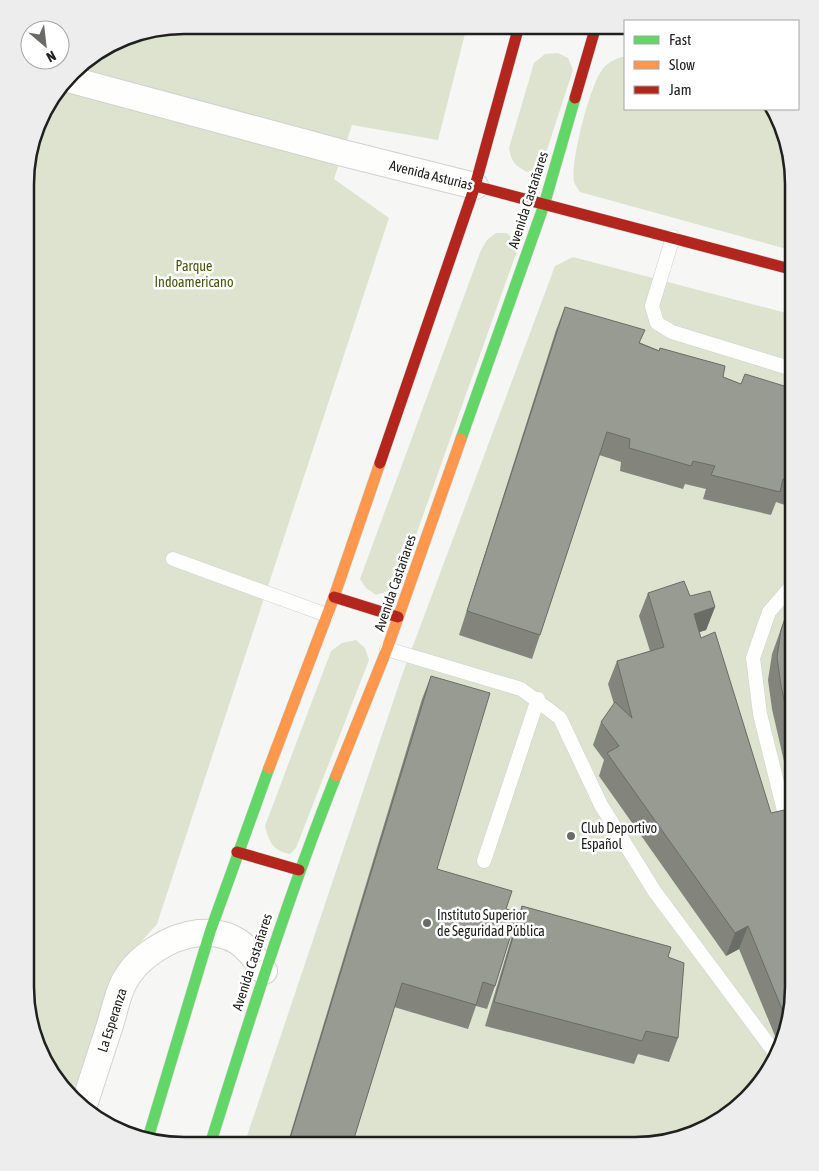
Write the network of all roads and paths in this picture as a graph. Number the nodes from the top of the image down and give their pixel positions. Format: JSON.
{"nodes":[{"id":1,"x":517,"y":34,"type":"edge"},
{"id":2,"x":594,"y":34,"type":"edge"},
{"id":3,"x":75,"y":81,"type":"edge"},
{"id":4,"x":475,"y":186,"type":"junction"},
{"id":5,"x":544,"y":204,"type":"junction"},
{"id":6,"x":673,"y":237,"type":"junction"},
{"id":7,"x":785,"y":268,"type":"edge"},
{"id":8,"x":785,"y":367,"type":"edge"},
{"id":9,"x":173,"y":559,"type":"dead end"},
{"id":10,"x":785,"y":593,"type":"edge"},
{"id":11,"x":334,"y":597,"type":"junction"},
{"id":12,"x":327,"y":615,"type":"junction"},
{"id":13,"x":398,"y":617,"type":"junction"},
{"id":14,"x":387,"y":649,"type":"junction"},
{"id":15,"x":538,"y":699,"type":"junction"},
{"id":16,"x":785,"y":814,"type":"edge"},
{"id":17,"x":237,"y":852,"type":"junction"},
{"id":18,"x":484,"y":861,"type":"dead end"},
{"id":19,"x":298,"y":870,"type":"junction"},
{"id":20,"x":210,"y":932,"type":"junction"},
{"id":21,"x":264,"y":971,"type":"junction"},
{"id":22,"x":772,"y":1049,"type":"edge"},
{"id":23,"x":86,"y":1100,"type":"edge"},
{"id":24,"x":150,"y":1133,"type":"edge"},
{"id":25,"x":212,"y":1137,"type":"edge"}],
"edges":[{"from":1,"to":4,"type":"main road"},
{"from":2,"to":5,"type":"main road","name":"Avenida Castañares"},
{"from":3,"to":4,"type":"street","name":"Avenida Asturias"},
{"from":4,"to":5,"type":"main road","name":"Avenida Asturias"},
{"from":4,"to":11,"type":"main road"},
{"from":5,"to":6,"type":"main road","name":"Avenida Asturias"},
{"from":5,"to":13,"type":"main road","name":"Avenida Castañares"},
{"from":6,"to":7,"type":"main road","name":"Avenida Asturias"},
{"from":6,"to":8,"type":"lane"},
{"from":9,"to":12,"type":"lane"},
{"from":10,"to":16,"type":"lane"},
{"from":11,"to":12,"type":"main road"},
{"from":11,"to":13,"type":"main road"},
{"from":12,"to":17,"type":"main road"},
{"from":13,"to":14,"type":"main road","name":"Avenida Castañares"},
{"from":14,"to":15,"type":"lane"},
{"from":14,"to":19,"type":"main road","name":"Avenida Castañares"},
{"from":15,"to":18,"type":"lane"},
{"from":15,"to":22,"type":"lane"},
{"from":17,"to":19,"type":"main road"},
{"from":17,"to":20,"type":"main road"},
{"from":19,"to":21,"type":"main road","name":"Avenida Castañares"},
{"from":20,"to":21,"type":"street","name":"La Esperanza"},
{"from":20,"to":23,"type":"street","name":"La Esperanza"},
{"from":20,"to":24,"type":"main road"},
{"from":21,"to":25,"type":"main road","name":"Avenida Castañares"}]}
